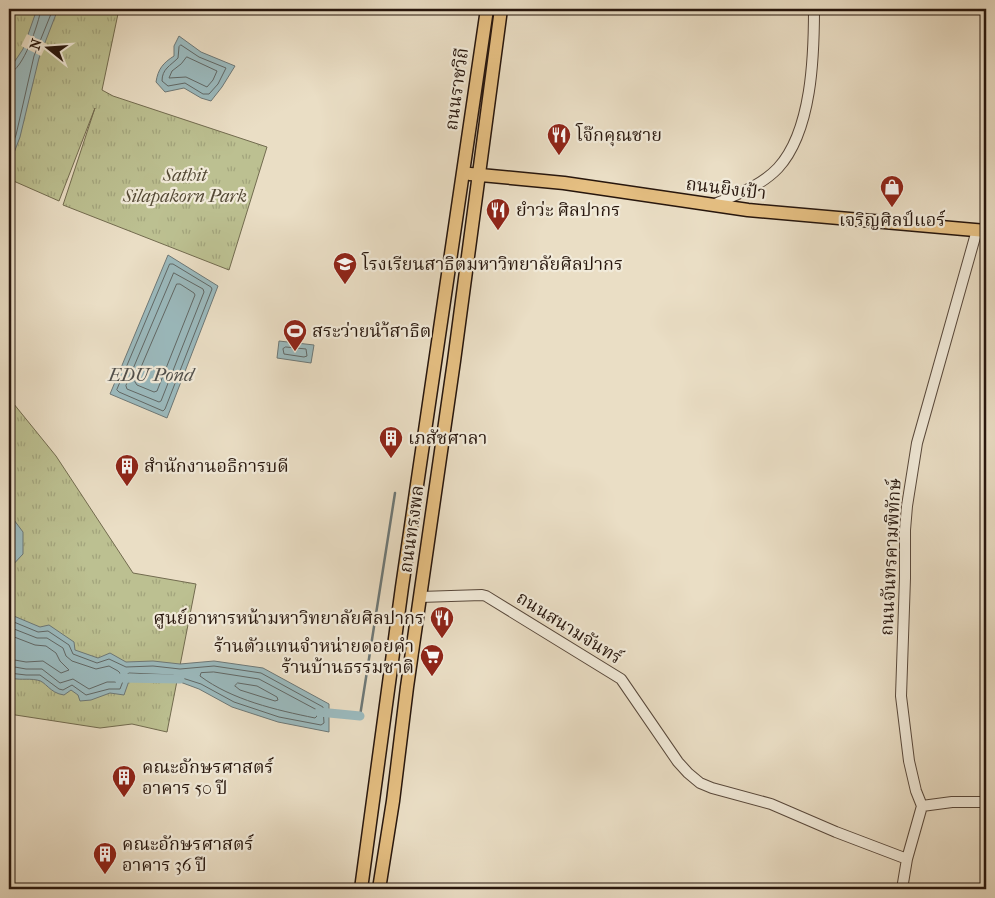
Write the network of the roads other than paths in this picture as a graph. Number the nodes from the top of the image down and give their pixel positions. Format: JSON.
{"nodes":[{"id":1,"x":487,"y":9,"type":"edge"},
{"id":2,"x":501,"y":9,"type":"edge"},
{"id":3,"x":814,"y":9,"type":"edge"},
{"id":4,"x":463,"y":174,"type":"junction"},
{"id":5,"x":478,"y":174,"type":"junction"},
{"id":6,"x":715,"y":204,"type":"junction"},
{"id":7,"x":982,"y":231,"type":"edge"},
{"id":8,"x":402,"y":587,"type":"junction"},
{"id":9,"x":420,"y":593,"type":"junction"},
{"id":10,"x":986,"y":802,"type":"edge"},
{"id":11,"x":922,"y":806,"type":"junction"},
{"id":12,"x":907,"y":859,"type":"junction"},
{"id":13,"x":361,"y":889,"type":"edge"},
{"id":14,"x":379,"y":889,"type":"edge"},
{"id":15,"x":902,"y":889,"type":"edge"}],
"edges":[{"from":1,"to":4,"type":"main road","name":"ถนนราชวิถี"},
{"from":2,"to":5,"type":"main road","name":"ถนนราชวิถี"},
{"from":3,"to":6,"type":"street"},
{"from":4,"to":5,"type":"main road","name":"ถนนยิงเป้า"},
{"from":4,"to":8,"type":"main road","name":"ถนนทรงพล"},
{"from":5,"to":6,"type":"main road","name":"ถนนยิงเป้า"},
{"from":5,"to":9,"type":"main road","name":"ถนนทรงพล"},
{"from":6,"to":7,"type":"main road","name":"ถนนยิงเป้า"},
{"from":7,"to":11,"type":"street","name":"ถนนจันทรคามพิทักษ์"},
{"from":8,"to":9,"type":"main road"},
{"from":8,"to":13,"type":"main road","name":"ถนนทรงพล"},
{"from":9,"to":12,"type":"street","name":"ถนนสนามจันทร์"},
{"from":9,"to":14,"type":"main road","name":"ถนนทรงพล"},
{"from":10,"to":11,"type":"street"},
{"from":11,"to":12,"type":"street"},
{"from":12,"to":15,"type":"street"}]}
